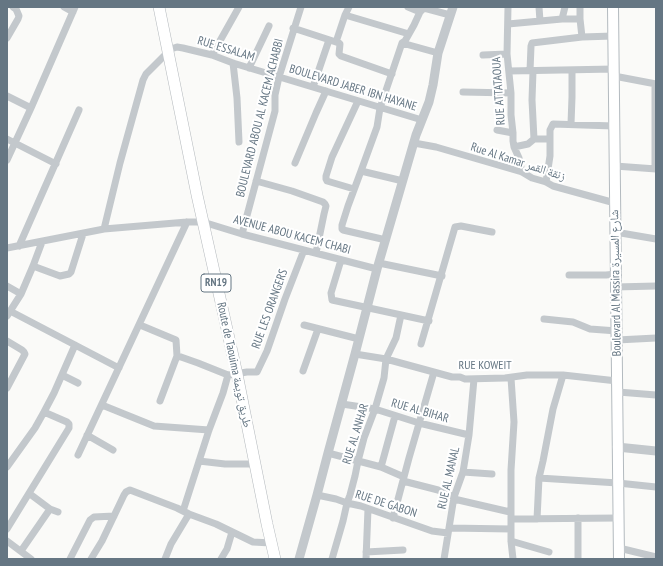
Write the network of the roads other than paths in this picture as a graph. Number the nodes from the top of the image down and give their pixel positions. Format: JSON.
{"nodes":[{"id":1,"x":12,"y":7,"type":"edge"},
{"id":2,"x":64,"y":7,"type":"edge"},
{"id":3,"x":159,"y":7,"type":"edge"},
{"id":4,"x":239,"y":7,"type":"edge"},
{"id":5,"x":301,"y":7,"type":"edge"},
{"id":6,"x":349,"y":7,"type":"edge"},
{"id":7,"x":408,"y":7,"type":"edge"},
{"id":8,"x":508,"y":7,"type":"edge"},
{"id":9,"x":539,"y":7,"type":"edge"},
{"id":10,"x":565,"y":7,"type":"edge"},
{"id":11,"x":580,"y":7,"type":"edge"},
{"id":12,"x":613,"y":7,"type":"edge"},
{"id":13,"x":74,"y":9,"type":"edge"},
{"id":14,"x":423,"y":9,"type":"edge"},
{"id":15,"x":452,"y":11,"type":"edge"},
{"id":16,"x":345,"y":15,"type":"junction"},
{"id":17,"x":562,"y":19,"type":"junction"},
{"id":18,"x":580,"y":19,"type":"junction"},
{"id":19,"x":540,"y":21,"type":"junction"},
{"id":20,"x":508,"y":24,"type":"junction"},
{"id":21,"x":269,"y":26,"type":"dead end"},
{"id":22,"x":293,"y":28,"type":"junction"},
{"id":23,"x":582,"y":33,"type":"junction"},
{"id":24,"x":409,"y":34,"type":"junction"},
{"id":25,"x":613,"y":36,"type":"junction"},
{"id":26,"x":7,"y":38,"type":"edge"},
{"id":27,"x":333,"y":41,"type":"junction"},
{"id":28,"x":402,"y":43,"type":"junction"},
{"id":29,"x":168,"y":51,"type":"junction"},
{"id":30,"x":438,"y":53,"type":"junction"},
{"id":31,"x":507,"y":54,"type":"junction"},
{"id":32,"x":212,"y":55,"type":"junction"},
{"id":33,"x":482,"y":55,"type":"dead end"},
{"id":34,"x":233,"y":63,"type":"junction"},
{"id":35,"x":249,"y":68,"type":"junction"},
{"id":36,"x":572,"y":70,"type":"junction"},
{"id":37,"x":509,"y":71,"type":"junction"},
{"id":38,"x":532,"y":71,"type":"junction"},
{"id":39,"x":614,"y":72,"type":"junction"},
{"id":40,"x":392,"y":74,"type":"junction"},
{"id":41,"x":279,"y":77,"type":"junction"},
{"id":42,"x":655,"y":84,"type":"edge"},
{"id":43,"x":313,"y":87,"type":"junction"},
{"id":44,"x":326,"y":91,"type":"junction"},
{"id":45,"x":464,"y":92,"type":"dead end"},
{"id":46,"x":511,"y":93,"type":"junction"},
{"id":47,"x":7,"y":96,"type":"edge"},
{"id":48,"x":358,"y":101,"type":"junction"},
{"id":49,"x":31,"y":108,"type":"junction"},
{"id":50,"x":380,"y":108,"type":"junction"},
{"id":51,"x":79,"y":110,"type":"dead end"},
{"id":52,"x":422,"y":120,"type":"junction"},
{"id":53,"x":571,"y":124,"type":"junction"},
{"id":54,"x":614,"y":126,"type":"junction"},
{"id":55,"x":497,"y":130,"type":"dead end"},
{"id":56,"x":513,"y":133,"type":"junction"},
{"id":57,"x":7,"y":139,"type":"edge"},
{"id":58,"x":534,"y":139,"type":"junction"},
{"id":59,"x":550,"y":139,"type":"junction"},
{"id":60,"x":239,"y":142,"type":"dead end"},
{"id":61,"x":14,"y":143,"type":"junction"},
{"id":62,"x":414,"y":143,"type":"junction"},
{"id":63,"x":514,"y":147,"type":"junction"},
{"id":64,"x":7,"y":160,"type":"edge"},
{"id":65,"x":295,"y":163,"type":"dead end"},
{"id":66,"x":56,"y":164,"type":"junction"},
{"id":67,"x":615,"y":166,"type":"junction"},
{"id":68,"x":656,"y":169,"type":"edge"},
{"id":69,"x":361,"y":171,"type":"junction"},
{"id":70,"x":522,"y":172,"type":"junction"},
{"id":71,"x":256,"y":181,"type":"junction"},
{"id":72,"x":403,"y":181,"type":"junction"},
{"id":73,"x":546,"y":182,"type":"junction"},
{"id":74,"x":354,"y":189,"type":"junction"},
{"id":75,"x":615,"y":203,"type":"junction"},
{"id":76,"x":187,"y":222,"type":"junction"},
{"id":77,"x":203,"y":222,"type":"junction"},
{"id":78,"x":104,"y":229,"type":"junction"},
{"id":79,"x":492,"y":232,"type":"dead end"},
{"id":80,"x":616,"y":232,"type":"junction"},
{"id":81,"x":83,"y":234,"type":"junction"},
{"id":82,"x":242,"y":234,"type":"junction"},
{"id":83,"x":656,"y":239,"type":"edge"},
{"id":84,"x":386,"y":240,"type":"junction"},
{"id":85,"x":42,"y":242,"type":"junction"},
{"id":86,"x":19,"y":246,"type":"junction"},
{"id":87,"x":7,"y":248,"type":"edge"},
{"id":88,"x":304,"y":250,"type":"junction"},
{"id":89,"x":316,"y":253,"type":"junction"},
{"id":90,"x":341,"y":260,"type":"junction"},
{"id":91,"x":33,"y":266,"type":"junction"},
{"id":92,"x":378,"y":266,"type":"junction"},
{"id":93,"x":569,"y":274,"type":"dead end"},
{"id":94,"x":616,"y":274,"type":"junction"},
{"id":95,"x":442,"y":276,"type":"junction"},
{"id":96,"x":7,"y":286,"type":"edge"},
{"id":97,"x":656,"y":286,"type":"edge"},
{"id":98,"x":616,"y":287,"type":"junction"},
{"id":99,"x":20,"y":294,"type":"junction"},
{"id":100,"x":367,"y":307,"type":"junction"},
{"id":101,"x":8,"y":314,"type":"edge"},
{"id":102,"x":401,"y":316,"type":"junction"},
{"id":103,"x":544,"y":319,"type":"dead end"},
{"id":104,"x":429,"y":321,"type":"junction"},
{"id":105,"x":140,"y":325,"type":"junction"},
{"id":106,"x":304,"y":325,"type":"dead end"},
{"id":107,"x":318,"y":329,"type":"junction"},
{"id":108,"x":617,"y":336,"type":"junction"},
{"id":109,"x":656,"y":338,"type":"edge"},
{"id":110,"x":359,"y":339,"type":"junction"},
{"id":111,"x":7,"y":341,"type":"edge"},
{"id":112,"x":421,"y":344,"type":"dead end"},
{"id":113,"x":75,"y":345,"type":"junction"},
{"id":114,"x":355,"y":354,"type":"junction"},
{"id":115,"x":177,"y":356,"type":"junction"},
{"id":116,"x":386,"y":359,"type":"junction"},
{"id":117,"x":119,"y":368,"type":"junction"},
{"id":118,"x":303,"y":371,"type":"dead end"},
{"id":119,"x":434,"y":372,"type":"junction"},
{"id":120,"x":62,"y":375,"type":"junction"},
{"id":121,"x":232,"y":375,"type":"junction"},
{"id":122,"x":563,"y":376,"type":"junction"},
{"id":123,"x":474,"y":378,"type":"junction"},
{"id":124,"x":511,"y":378,"type":"junction"},
{"id":125,"x":617,"y":381,"type":"junction"},
{"id":126,"x":78,"y":383,"type":"dead end"},
{"id":127,"x":7,"y":388,"type":"edge"},
{"id":128,"x":618,"y":392,"type":"junction"},
{"id":129,"x":656,"y":396,"type":"edge"},
{"id":130,"x":160,"y":401,"type":"dead end"},
{"id":131,"x":342,"y":404,"type":"junction"},
{"id":132,"x":102,"y":405,"type":"junction"},
{"id":133,"x":375,"y":409,"type":"junction"},
{"id":134,"x":44,"y":412,"type":"junction"},
{"id":135,"x":395,"y":416,"type":"junction"},
{"id":136,"x":419,"y":423,"type":"junction"},
{"id":137,"x":209,"y":430,"type":"junction"},
{"id":138,"x":87,"y":435,"type":"junction"},
{"id":139,"x":469,"y":436,"type":"junction"},
{"id":140,"x":617,"y":447,"type":"junction"},
{"id":141,"x":113,"y":450,"type":"dead end"},
{"id":142,"x":656,"y":451,"type":"edge"},
{"id":143,"x":328,"y":453,"type":"junction"},
{"id":144,"x":78,"y":455,"type":"dead end"},
{"id":145,"x":199,"y":461,"type":"junction"},
{"id":146,"x":358,"y":461,"type":"junction"},
{"id":147,"x":255,"y":464,"type":"junction"},
{"id":148,"x":7,"y":467,"type":"edge"},
{"id":149,"x":381,"y":467,"type":"junction"},
{"id":150,"x":463,"y":472,"type":"junction"},
{"id":151,"x":492,"y":474,"type":"dead end"},
{"id":152,"x":539,"y":478,"type":"junction"},
{"id":153,"x":404,"y":479,"type":"junction"},
{"id":154,"x":618,"y":483,"type":"junction"},
{"id":155,"x":656,"y":487,"type":"edge"},
{"id":156,"x":30,"y":494,"type":"junction"},
{"id":157,"x":317,"y":495,"type":"junction"},
{"id":158,"x":454,"y":498,"type":"junction"},
{"id":159,"x":347,"y":503,"type":"junction"},
{"id":160,"x":50,"y":509,"type":"junction"},
{"id":161,"x":368,"y":509,"type":"junction"},
{"id":162,"x":58,"y":512,"type":"dead end"},
{"id":163,"x":186,"y":513,"type":"junction"},
{"id":164,"x":511,"y":515,"type":"junction"},
{"id":165,"x":114,"y":516,"type":"junction"},
{"id":166,"x":393,"y":518,"type":"junction"},
{"id":167,"x":578,"y":518,"type":"junction"},
{"id":168,"x":618,"y":518,"type":"junction"},
{"id":169,"x":537,"y":519,"type":"junction"},
{"id":170,"x":7,"y":529,"type":"edge"},
{"id":171,"x":511,"y":529,"type":"junction"},
{"id":172,"x":449,"y":531,"type":"junction"},
{"id":173,"x":232,"y":532,"type":"junction"},
{"id":174,"x":7,"y":541,"type":"edge"},
{"id":175,"x":511,"y":541,"type":"junction"},
{"id":176,"x":271,"y":542,"type":"junction"},
{"id":177,"x":619,"y":548,"type":"junction"},
{"id":178,"x":403,"y":550,"type":"dead end"},
{"id":179,"x":21,"y":552,"type":"junction"},
{"id":180,"x":549,"y":552,"type":"dead end"},
{"id":181,"x":366,"y":555,"type":"edge"},
{"id":182,"x":656,"y":557,"type":"edge"},
{"id":183,"x":31,"y":559,"type":"edge"},
{"id":184,"x":70,"y":559,"type":"edge"},
{"id":185,"x":91,"y":559,"type":"edge"},
{"id":186,"x":165,"y":559,"type":"edge"},
{"id":187,"x":221,"y":559,"type":"edge"},
{"id":188,"x":275,"y":559,"type":"edge"},
{"id":189,"x":299,"y":559,"type":"edge"},
{"id":190,"x":332,"y":559,"type":"edge"},
{"id":191,"x":444,"y":559,"type":"edge"},
{"id":192,"x":513,"y":559,"type":"edge"},
{"id":193,"x":578,"y":559,"type":"edge"},
{"id":194,"x":619,"y":559,"type":"edge"}],
"edges":[{"from":1,"to":26,"type":"street"},
{"from":2,"to":13,"type":"street"},
{"from":3,"to":29,"type":"main road","name":"Route de Taouima طريق تويمة","number":"RN19"},
{"from":4,"to":32,"type":"street"},
{"from":5,"to":22,"type":"street","name":"BOULEVARD ABOU AL KACEM ACHABBI"},
{"from":6,"to":16,"type":"street"},
{"from":7,"to":14,"type":"street"},
{"from":8,"to":20,"type":"street","name":"RUE ATTATAOUA"},
{"from":9,"to":19,"type":"street"},
{"from":10,"to":17,"type":"street"},
{"from":11,"to":18,"type":"street"},
{"from":12,"to":25,"type":"main road","name":"Boulevard Al Massira شارع المسيرة"},
{"from":13,"to":49,"type":"street"},
{"from":14,"to":15,"type":"street"},
{"from":14,"to":24,"type":"street"},
{"from":15,"to":30,"type":"street"},
{"from":16,"to":24,"type":"street"},
{"from":16,"to":27,"type":"street"},
{"from":17,"to":18,"type":"street"},
{"from":17,"to":19,"type":"street"},
{"from":18,"to":23,"type":"street"},
{"from":19,"to":20,"type":"street"},
{"from":20,"to":31,"type":"street","name":"RUE ATTATAOUA"},
{"from":21,"to":35,"type":"street"},
{"from":22,"to":27,"type":"street"},
{"from":22,"to":41,"type":"street","name":"BOULEVARD ABOU AL KACEM ACHABBI"},
{"from":23,"to":25,"type":"street"},
{"from":23,"to":38,"type":"street"},
{"from":24,"to":28,"type":"street"},
{"from":25,"to":39,"type":"main road","name":"Boulevard Al Massira شارع المسيرة"},
{"from":27,"to":40,"type":"street"},
{"from":27,"to":43,"type":"street"},
{"from":28,"to":30,"type":"street"},
{"from":28,"to":40,"type":"street"},
{"from":29,"to":32,"type":"street","name":"RUE ESSALAM"},
{"from":29,"to":77,"type":"main road","name":"Route de Taouima طريق تويمة","number":"RN19"},
{"from":29,"to":78,"type":"street"},
{"from":30,"to":52,"type":"street"},
{"from":31,"to":33,"type":"street"},
{"from":31,"to":37,"type":"street","name":"RUE ATTATAOUA"},
{"from":32,"to":34,"type":"street","name":"RUE ESSALAM"},
{"from":34,"to":35,"type":"street","name":"RUE ESSALAM"},
{"from":34,"to":60,"type":"street"},
{"from":35,"to":41,"type":"street","name":"RUE ESSALAM"},
{"from":36,"to":38,"type":"street"},
{"from":36,"to":39,"type":"street"},
{"from":36,"to":53,"type":"street"},
{"from":37,"to":38,"type":"street"},
{"from":37,"to":46,"type":"street","name":"RUE ATTATAOUA"},
{"from":38,"to":58,"type":"street"},
{"from":39,"to":42,"type":"street"},
{"from":39,"to":54,"type":"main road","name":"Boulevard Al Massira شارع المسيرة"},
{"from":40,"to":50,"type":"street"},
{"from":41,"to":43,"type":"street","name":"BOULEVARD JABER IBN HAYANE"},
{"from":41,"to":71,"type":"street","name":"BOULEVARD ABOU AL KACEM ACHABBI"},
{"from":42,"to":68,"type":"street"},
{"from":43,"to":44,"type":"street","name":"BOULEVARD JABER IBN HAYANE"},
{"from":44,"to":48,"type":"street","name":"BOULEVARD JABER IBN HAYANE"},
{"from":44,"to":65,"type":"street"},
{"from":45,"to":46,"type":"street"},
{"from":46,"to":56,"type":"street","name":"RUE ATTATAOUA"},
{"from":47,"to":49,"type":"street"},
{"from":48,"to":50,"type":"street","name":"BOULEVARD JABER IBN HAYANE"},
{"from":48,"to":74,"type":"street"},
{"from":49,"to":61,"type":"street"},
{"from":50,"to":52,"type":"street","name":"BOULEVARD JABER IBN HAYANE"},
{"from":50,"to":69,"type":"street"},
{"from":51,"to":66,"type":"street"},
{"from":52,"to":62,"type":"street"},
{"from":53,"to":54,"type":"street"},
{"from":53,"to":59,"type":"street"},
{"from":54,"to":67,"type":"main road","name":"Boulevard Al Massira شارع المسيرة"},
{"from":55,"to":56,"type":"street"},
{"from":56,"to":63,"type":"street","name":"RUE ATTATAOUA"},
{"from":57,"to":61,"type":"street"},
{"from":58,"to":59,"type":"street"},
{"from":58,"to":63,"type":"street"},
{"from":59,"to":73,"type":"street"},
{"from":61,"to":64,"type":"street"},
{"from":61,"to":66,"type":"street"},
{"from":62,"to":70,"type":"street","name":"Rue Al Kamar زنقة القمر"},
{"from":62,"to":72,"type":"street"},
{"from":63,"to":70,"type":"street","name":"RUE ATTATAOUA"},
{"from":66,"to":86,"type":"street"},
{"from":67,"to":68,"type":"street"},
{"from":67,"to":75,"type":"main road","name":"Boulevard Al Massira شارع المسيرة"},
{"from":69,"to":72,"type":"street"},
{"from":69,"to":74,"type":"street"},
{"from":70,"to":73,"type":"street","name":"Rue Al Kamar زنقة القمر"},
{"from":71,"to":82,"type":"street","name":"BOULEVARD ABOU AL KACEM ACHABBI"},
{"from":71,"to":89,"type":"street"},
{"from":72,"to":84,"type":"street"},
{"from":73,"to":75,"type":"street","name":"Rue Al Kamar زنقة القمر"},
{"from":74,"to":84,"type":"street"},
{"from":75,"to":80,"type":"main road","name":"Boulevard Al Massira شارع المسيرة"},
{"from":76,"to":77,"type":"street","name":"AVENUE ABOU KACEM CHABI"},
{"from":76,"to":78,"type":"street","name":"AVENUE ABOU KACEM CHABI"},
{"from":76,"to":105,"type":"street"},
{"from":77,"to":82,"type":"street","name":"AVENUE ABOU KACEM CHABI"},
{"from":77,"to":121,"type":"main road","name":"Route de Taouima طريق تويمة","number":"RN19"},
{"from":78,"to":81,"type":"street","name":"AVENUE ABOU KACEM CHABI"},
{"from":79,"to":95,"type":"street"},
{"from":80,"to":83,"type":"street"},
{"from":80,"to":94,"type":"main road","name":"Boulevard Al Massira شارع المسيرة"},
{"from":81,"to":85,"type":"street","name":"AVENUE ABOU KACEM CHABI"},
{"from":81,"to":91,"type":"street"},
{"from":82,"to":88,"type":"street","name":"AVENUE ABOU KACEM CHABI"},
{"from":84,"to":92,"type":"street"},
{"from":85,"to":86,"type":"street","name":"AVENUE ABOU KACEM CHABI"},
{"from":85,"to":91,"type":"street"},
{"from":86,"to":87,"type":"street","name":"AVENUE ABOU KACEM CHABI"},
{"from":88,"to":89,"type":"street","name":"AVENUE ABOU KACEM CHABI"},
{"from":88,"to":121,"type":"street","name":"RUE LES ORANGERS"},
{"from":89,"to":90,"type":"street","name":"AVENUE ABOU KACEM CHABI"},
{"from":90,"to":92,"type":"street","name":"AVENUE ABOU KACEM CHABI"},
{"from":90,"to":100,"type":"street"},
{"from":91,"to":99,"type":"street"},
{"from":92,"to":95,"type":"street","name":"AVENUE ABOU KACEM CHABI"},
{"from":92,"to":100,"type":"street"},
{"from":93,"to":94,"type":"street"},
{"from":94,"to":98,"type":"main road","name":"Boulevard Al Massira شارع المسيرة"},
{"from":95,"to":104,"type":"street"},
{"from":96,"to":99,"type":"street"},
{"from":97,"to":98,"type":"street"},
{"from":98,"to":108,"type":"main road","name":"Boulevard Al Massira شارع المسيرة"},
{"from":99,"to":101,"type":"street"},
{"from":100,"to":102,"type":"street"},
{"from":100,"to":110,"type":"street"},
{"from":101,"to":113,"type":"street"},
{"from":102,"to":104,"type":"street"},
{"from":102,"to":116,"type":"street","name":"RUE AL ANHAR"},
{"from":103,"to":108,"type":"street"},
{"from":104,"to":112,"type":"street"},
{"from":105,"to":115,"type":"street"},
{"from":105,"to":117,"type":"street"},
{"from":106,"to":107,"type":"street"},
{"from":107,"to":110,"type":"street"},
{"from":107,"to":118,"type":"street"},
{"from":108,"to":109,"type":"street"},
{"from":108,"to":125,"type":"main road","name":"Boulevard Al Massira شارع المسيرة"},
{"from":110,"to":114,"type":"street"},
{"from":111,"to":127,"type":"street"},
{"from":113,"to":117,"type":"street"},
{"from":113,"to":120,"type":"street"},
{"from":114,"to":116,"type":"street","name":"RUE KOWEIT"},
{"from":114,"to":131,"type":"street"},
{"from":115,"to":121,"type":"street"},
{"from":115,"to":130,"type":"street"},
{"from":116,"to":119,"type":"street","name":"RUE KOWEIT"},
{"from":116,"to":133,"type":"street","name":"RUE AL ANHAR"},
{"from":117,"to":132,"type":"street"},
{"from":119,"to":123,"type":"street","name":"RUE KOWEIT"},
{"from":119,"to":136,"type":"street"},
{"from":120,"to":126,"type":"street"},
{"from":120,"to":134,"type":"street"},
{"from":121,"to":137,"type":"street"},
{"from":121,"to":147,"type":"main road","name":"Route de Taouima طريق تويمة","number":"RN19"},
{"from":122,"to":124,"type":"street","name":"RUE KOWEIT"},
{"from":122,"to":125,"type":"street","name":"RUE KOWEIT"},
{"from":122,"to":152,"type":"street"},
{"from":123,"to":124,"type":"street","name":"RUE KOWEIT"},
{"from":123,"to":139,"type":"street","name":"RUE AL MANAL"},
{"from":124,"to":164,"type":"street"},
{"from":125,"to":128,"type":"main road","name":"Boulevard Al Massira شارع المسيرة"},
{"from":128,"to":129,"type":"street"},
{"from":128,"to":140,"type":"main road","name":"Boulevard Al Massira شارع المسيرة"},
{"from":131,"to":133,"type":"street","name":"RUE AL BIHAR"},
{"from":131,"to":143,"type":"street"},
{"from":132,"to":137,"type":"street"},
{"from":132,"to":138,"type":"street"},
{"from":133,"to":135,"type":"street","name":"RUE AL BIHAR"},
{"from":133,"to":146,"type":"street","name":"RUE AL ANHAR"},
{"from":134,"to":148,"type":"street"},
{"from":134,"to":156,"type":"street"},
{"from":135,"to":136,"type":"street","name":"RUE AL BIHAR"},
{"from":135,"to":149,"type":"street"},
{"from":136,"to":139,"type":"street","name":"RUE AL BIHAR"},
{"from":136,"to":153,"type":"street"},
{"from":137,"to":145,"type":"street"},
{"from":138,"to":141,"type":"street"},
{"from":138,"to":144,"type":"street"},
{"from":139,"to":150,"type":"street","name":"RUE AL MANAL"},
{"from":140,"to":142,"type":"street"},
{"from":140,"to":154,"type":"main road","name":"Boulevard Al Massira شارع المسيرة"},
{"from":143,"to":146,"type":"street"},
{"from":143,"to":157,"type":"street"},
{"from":145,"to":147,"type":"street"},
{"from":145,"to":163,"type":"street"},
{"from":146,"to":149,"type":"street"},
{"from":146,"to":159,"type":"street","name":"RUE AL ANHAR"},
{"from":147,"to":176,"type":"main road","name":"Route de Taouima طريق تويمة","number":"RN19"},
{"from":149,"to":153,"type":"street"},
{"from":150,"to":151,"type":"street"},
{"from":150,"to":158,"type":"street","name":"RUE AL MANAL"},
{"from":152,"to":154,"type":"street"},
{"from":152,"to":169,"type":"street"},
{"from":153,"to":158,"type":"street"},
{"from":153,"to":166,"type":"street"},
{"from":154,"to":155,"type":"street"},
{"from":154,"to":168,"type":"main road","name":"Boulevard Al Massira شارع المسيرة"},
{"from":156,"to":160,"type":"street"},
{"from":156,"to":170,"type":"street"},
{"from":157,"to":159,"type":"street","name":"RUE DE GABON"},
{"from":157,"to":189,"type":"street"},
{"from":158,"to":164,"type":"street"},
{"from":158,"to":172,"type":"street","name":"RUE AL MANAL"},
{"from":159,"to":161,"type":"street","name":"RUE DE GABON"},
{"from":159,"to":190,"type":"street","name":"RUE AL ANHAR"},
{"from":160,"to":162,"type":"street"},
{"from":160,"to":179,"type":"street"},
{"from":161,"to":166,"type":"street","name":"RUE DE GABON"},
{"from":161,"to":181,"type":"street"},
{"from":163,"to":165,"type":"street"},
{"from":163,"to":173,"type":"street"},
{"from":163,"to":186,"type":"street"},
{"from":164,"to":169,"type":"street"},
{"from":164,"to":171,"type":"street"},
{"from":165,"to":184,"type":"street"},
{"from":165,"to":185,"type":"street"},
{"from":166,"to":172,"type":"street","name":"RUE DE GABON"},
{"from":167,"to":168,"type":"street"},
{"from":167,"to":169,"type":"street"},
{"from":167,"to":193,"type":"street"},
{"from":168,"to":177,"type":"main road","name":"Boulevard Al Massira شارع المسيرة"},
{"from":171,"to":172,"type":"street","name":"RUE DE GABON"},
{"from":171,"to":175,"type":"street"},
{"from":172,"to":191,"type":"street","name":"RUE AL MANAL"},
{"from":173,"to":176,"type":"street"},
{"from":173,"to":187,"type":"street"},
{"from":174,"to":179,"type":"street"},
{"from":175,"to":180,"type":"street"},
{"from":175,"to":192,"type":"street"},
{"from":176,"to":188,"type":"main road","name":"Route de Taouima طريق تويمة","number":"RN19"},
{"from":177,"to":182,"type":"street"},
{"from":177,"to":194,"type":"main road","name":"Boulevard Al Massira شارع المسيرة"},
{"from":178,"to":181,"type":"street"},
{"from":179,"to":183,"type":"street"}]}
